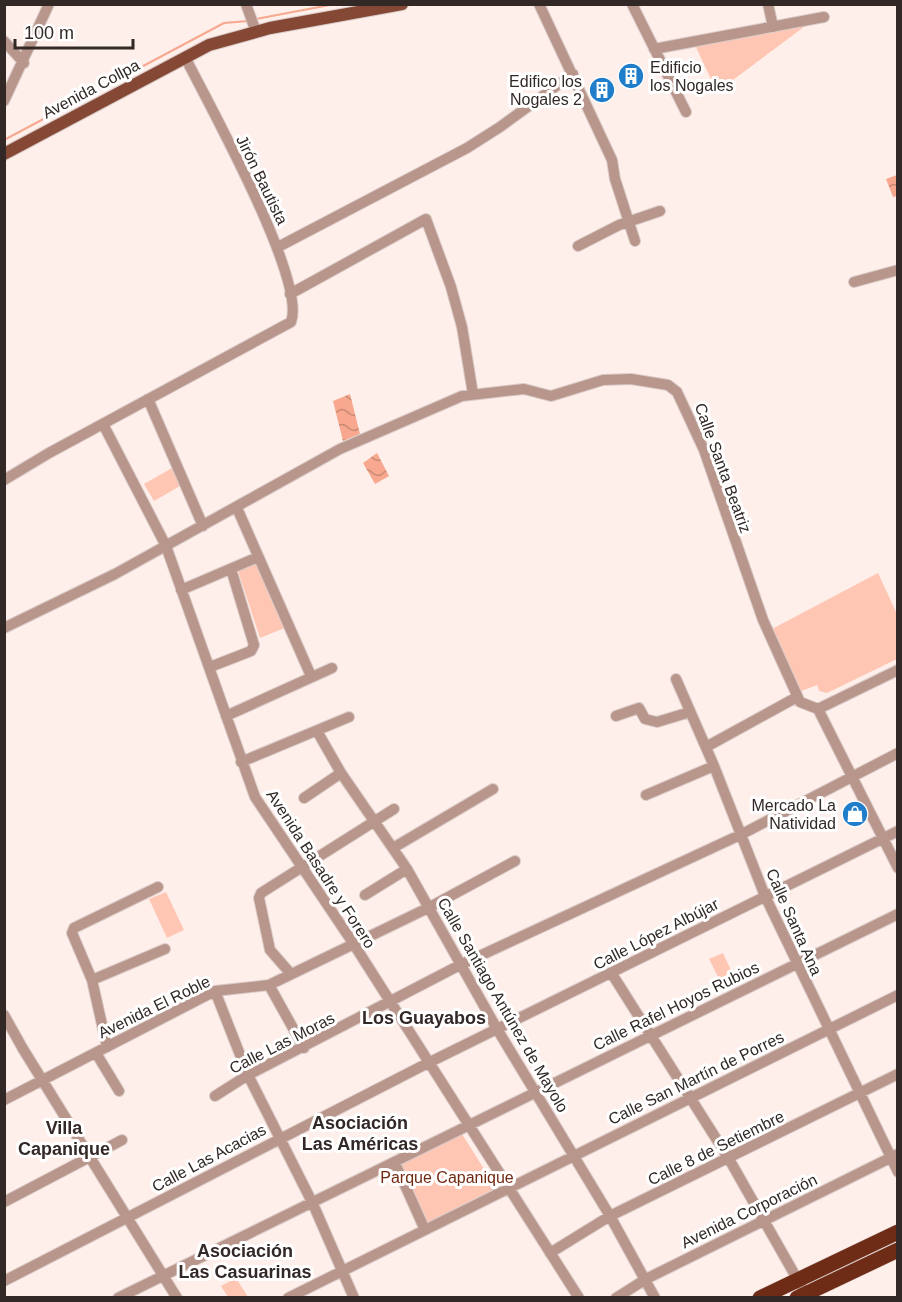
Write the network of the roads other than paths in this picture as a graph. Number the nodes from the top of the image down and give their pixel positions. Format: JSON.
{"nodes":[{"id":1,"x":49,"y":4,"type":"edge"},
{"id":2,"x":246,"y":4,"type":"edge"},
{"id":3,"x":402,"y":4,"type":"edge"},
{"id":4,"x":539,"y":4,"type":"edge"},
{"id":5,"x":632,"y":4,"type":"edge"},
{"id":6,"x":768,"y":4,"type":"edge"},
{"id":7,"x":824,"y":17,"type":"dead end"},
{"id":8,"x":773,"y":27,"type":"junction"},
{"id":9,"x":256,"y":32,"type":"junction"},
{"id":10,"x":4,"y":41,"type":"edge"},
{"id":11,"x":654,"y":49,"type":"junction"},
{"id":12,"x":185,"y":57,"type":"junction"},
{"id":13,"x":24,"y":63,"type":"junction"},
{"id":14,"x":573,"y":74,"type":"junction"},
{"id":15,"x":7,"y":87,"type":"edge"},
{"id":16,"x":4,"y":101,"type":"edge"},
{"id":17,"x":686,"y":112,"type":"dead end"},
{"id":18,"x":4,"y":154,"type":"edge"},
{"id":19,"x":660,"y":211,"type":"dead end"},
{"id":20,"x":629,"y":221,"type":"junction"},
{"id":21,"x":635,"y":241,"type":"dead end"},
{"id":22,"x":578,"y":246,"type":"dead end"},
{"id":23,"x":278,"y":247,"type":"junction"},
{"id":24,"x":897,"y":270,"type":"edge"},
{"id":25,"x":854,"y":282,"type":"dead end"},
{"id":26,"x":290,"y":294,"type":"junction"},
{"id":27,"x":473,"y":394,"type":"junction"},
{"id":28,"x":148,"y":399,"type":"junction"},
{"id":29,"x":103,"y":424,"type":"junction"},
{"id":30,"x":4,"y":480,"type":"edge"},
{"id":31,"x":237,"y":508,"type":"junction"},
{"id":32,"x":203,"y":526,"type":"junction"},
{"id":33,"x":166,"y":546,"type":"junction"},
{"id":34,"x":258,"y":557,"type":"junction"},
{"id":35,"x":231,"y":569,"type":"junction"},
{"id":36,"x":181,"y":591,"type":"junction"},
{"id":37,"x":4,"y":628,"type":"edge"},
{"id":38,"x":210,"y":667,"type":"junction"},
{"id":39,"x":332,"y":668,"type":"dead end"},
{"id":40,"x":897,"y":670,"type":"edge"},
{"id":41,"x":312,"y":676,"type":"junction"},
{"id":42,"x":675,"y":679,"type":"dead end"},
{"id":43,"x":797,"y":697,"type":"junction"},
{"id":44,"x":818,"y":709,"type":"junction"},
{"id":45,"x":690,"y":712,"type":"junction"},
{"id":46,"x":226,"y":716,"type":"junction"},
{"id":47,"x":616,"y":716,"type":"dead end"},
{"id":48,"x":349,"y":717,"type":"dead end"},
{"id":49,"x":317,"y":731,"type":"junction"},
{"id":50,"x":706,"y":747,"type":"junction"},
{"id":51,"x":897,"y":753,"type":"edge"},
{"id":52,"x":241,"y":762,"type":"junction"},
{"id":53,"x":714,"y":766,"type":"junction"},
{"id":54,"x":341,"y":773,"type":"junction"},
{"id":55,"x":852,"y":776,"type":"junction"},
{"id":56,"x":493,"y":789,"type":"dead end"},
{"id":57,"x":646,"y":795,"type":"dead end"},
{"id":58,"x":304,"y":798,"type":"dead end"},
{"id":59,"x":394,"y":809,"type":"dead end"},
{"id":60,"x":375,"y":821,"type":"junction"},
{"id":61,"x":897,"y":831,"type":"edge"},
{"id":62,"x":740,"y":835,"type":"junction"},
{"id":63,"x":883,"y":838,"type":"junction"},
{"id":64,"x":393,"y":848,"type":"junction"},
{"id":65,"x":515,"y":861,"type":"dead end"},
{"id":66,"x":302,"y":867,"type":"junction"},
{"id":67,"x":897,"y":868,"type":"edge"},
{"id":68,"x":407,"y":869,"type":"junction"},
{"id":69,"x":158,"y":887,"type":"dead end"},
{"id":70,"x":365,"y":895,"type":"dead end"},
{"id":71,"x":765,"y":896,"type":"junction"},
{"id":72,"x":428,"y":908,"type":"junction"},
{"id":73,"x":897,"y":914,"type":"edge"},
{"id":74,"x":353,"y":944,"type":"junction"},
{"id":75,"x":165,"y":949,"type":"dead end"},
{"id":76,"x":796,"y":964,"type":"junction"},
{"id":77,"x":460,"y":965,"type":"junction"},
{"id":78,"x":291,"y":974,"type":"junction"},
{"id":79,"x":612,"y":974,"type":"junction"},
{"id":80,"x":92,"y":980,"type":"junction"},
{"id":81,"x":269,"y":985,"type":"junction"},
{"id":82,"x":214,"y":991,"type":"junction"},
{"id":83,"x":897,"y":995,"type":"edge"},
{"id":84,"x":390,"y":1003,"type":"junction"},
{"id":85,"x":4,"y":1015,"type":"edge"},
{"id":86,"x":497,"y":1029,"type":"junction"},
{"id":87,"x":827,"y":1029,"type":"junction"},
{"id":88,"x":650,"y":1036,"type":"junction"},
{"id":89,"x":107,"y":1047,"type":"junction"},
{"id":90,"x":304,"y":1048,"type":"junction"},
{"id":91,"x":96,"y":1053,"type":"junction"},
{"id":92,"x":428,"y":1063,"type":"junction"},
{"id":93,"x":897,"y":1074,"type":"edge"},
{"id":94,"x":248,"y":1075,"type":"junction"},
{"id":95,"x":43,"y":1081,"type":"junction"},
{"id":96,"x":118,"y":1091,"type":"dead end"},
{"id":97,"x":537,"y":1092,"type":"junction"},
{"id":98,"x":859,"y":1093,"type":"junction"},
{"id":99,"x":215,"y":1096,"type":"dead end"},
{"id":100,"x":6,"y":1098,"type":"edge"},
{"id":101,"x":688,"y":1098,"type":"junction"},
{"id":102,"x":468,"y":1126,"type":"junction"},
{"id":103,"x":280,"y":1138,"type":"junction"},
{"id":104,"x":123,"y":1140,"type":"dead end"},
{"id":105,"x":574,"y":1155,"type":"junction"},
{"id":106,"x":894,"y":1156,"type":"edge"},
{"id":107,"x":90,"y":1157,"type":"junction"},
{"id":108,"x":729,"y":1159,"type":"junction"},
{"id":109,"x":395,"y":1163,"type":"junction"},
{"id":110,"x":897,"y":1172,"type":"edge"},
{"id":111,"x":507,"y":1188,"type":"junction"},
{"id":112,"x":4,"y":1202,"type":"edge"},
{"id":113,"x":313,"y":1204,"type":"junction"},
{"id":114,"x":610,"y":1216,"type":"junction"},
{"id":115,"x":128,"y":1218,"type":"junction"},
{"id":116,"x":766,"y":1220,"type":"junction"},
{"id":117,"x":425,"y":1230,"type":"junction"},
{"id":118,"x":897,"y":1232,"type":"edge"},
{"id":119,"x":897,"y":1250,"type":"edge"},
{"id":120,"x":550,"y":1253,"type":"junction"},
{"id":121,"x":341,"y":1271,"type":"junction"},
{"id":122,"x":163,"y":1276,"type":"junction"},
{"id":123,"x":646,"y":1280,"type":"junction"},
{"id":124,"x":797,"y":1280,"type":"junction"},
{"id":125,"x":4,"y":1281,"type":"edge"},
{"id":126,"x":804,"y":1296,"type":"edge"},
{"id":127,"x":118,"y":1298,"type":"edge"},
{"id":128,"x":177,"y":1298,"type":"edge"},
{"id":129,"x":288,"y":1298,"type":"edge"},
{"id":130,"x":354,"y":1298,"type":"edge"},
{"id":131,"x":579,"y":1298,"type":"edge"},
{"id":132,"x":616,"y":1298,"type":"edge"},
{"id":133,"x":655,"y":1298,"type":"edge"},
{"id":134,"x":760,"y":1298,"type":"edge"}],
"edges":[{"from":1,"to":13,"type":"street"},
{"from":2,"to":9,"type":"street"},
{"from":3,"to":9,"type":"main road","name":"Avenida Collpa"},
{"from":4,"to":14,"type":"street"},
{"from":5,"to":11,"type":"street"},
{"from":6,"to":8,"type":"street"},
{"from":7,"to":8,"type":"street"},
{"from":8,"to":11,"type":"street"},
{"from":9,"to":12,"type":"main road","name":"Avenida Collpa"},
{"from":10,"to":13,"type":"street"},
{"from":11,"to":17,"type":"street"},
{"from":12,"to":18,"type":"main road","name":"Avenida Collpa"},
{"from":12,"to":23,"type":"street","name":"Jirón Bautista"},
{"from":13,"to":15,"type":"street"},
{"from":14,"to":20,"type":"street"},
{"from":14,"to":23,"type":"street"},
{"from":15,"to":16,"type":"street"},
{"from":19,"to":20,"type":"street"},
{"from":20,"to":21,"type":"street"},
{"from":20,"to":22,"type":"street"},
{"from":23,"to":26,"type":"street","name":"Jirón Bautista"},
{"from":24,"to":25,"type":"street"},
{"from":26,"to":27,"type":"street"},
{"from":26,"to":28,"type":"street","name":"Jirón Bautista"},
{"from":27,"to":31,"type":"street"},
{"from":27,"to":43,"type":"street","name":"Calle Santa Beatriz"},
{"from":28,"to":29,"type":"street"},
{"from":28,"to":32,"type":"street"},
{"from":29,"to":30,"type":"street"},
{"from":29,"to":33,"type":"street","name":"Avenida Basadre y Forero"},
{"from":31,"to":32,"type":"street"},
{"from":31,"to":34,"type":"street"},
{"from":32,"to":33,"type":"street"},
{"from":33,"to":36,"type":"street","name":"Avenida Basadre y Forero"},
{"from":33,"to":37,"type":"street"},
{"from":34,"to":35,"type":"street"},
{"from":34,"to":41,"type":"street"},
{"from":35,"to":36,"type":"street"},
{"from":35,"to":38,"type":"street"},
{"from":36,"to":38,"type":"street","name":"Avenida Basadre y Forero"},
{"from":38,"to":46,"type":"street","name":"Avenida Basadre y Forero"},
{"from":39,"to":41,"type":"street"},
{"from":40,"to":44,"type":"street"},
{"from":41,"to":46,"type":"street"},
{"from":42,"to":45,"type":"street","name":"Calle Santa Ana"},
{"from":43,"to":44,"type":"street"},
{"from":43,"to":50,"type":"street"},
{"from":44,"to":55,"type":"street"},
{"from":45,"to":47,"type":"street"},
{"from":45,"to":50,"type":"street","name":"Calle Santa Ana"},
{"from":46,"to":52,"type":"street","name":"Avenida Basadre y Forero"},
{"from":48,"to":49,"type":"street"},
{"from":49,"to":52,"type":"street"},
{"from":49,"to":54,"type":"street","name":"Calle Santiago Antúnez de Mayolo"},
{"from":50,"to":53,"type":"street","name":"Calle Santa Ana"},
{"from":51,"to":55,"type":"street","name":"Calle Las Moras"},
{"from":52,"to":66,"type":"street","name":"Avenida Basadre y Forero"},
{"from":53,"to":57,"type":"street"},
{"from":53,"to":62,"type":"street","name":"Calle Santa Ana"},
{"from":54,"to":58,"type":"street"},
{"from":54,"to":60,"type":"street","name":"Calle Santiago Antúnez de Mayolo"},
{"from":55,"to":62,"type":"street","name":"Calle Las Moras"},
{"from":55,"to":63,"type":"street"},
{"from":56,"to":64,"type":"street"},
{"from":59,"to":60,"type":"street"},
{"from":60,"to":64,"type":"street","name":"Calle Santiago Antúnez de Mayolo"},
{"from":60,"to":66,"type":"street"},
{"from":61,"to":63,"type":"street","name":"Calle López Albújar"},
{"from":62,"to":71,"type":"street","name":"Calle Santa Ana"},
{"from":62,"to":77,"type":"street","name":"Calle Las Moras"},
{"from":63,"to":67,"type":"street"},
{"from":63,"to":71,"type":"street","name":"Calle López Albújar"},
{"from":64,"to":68,"type":"street","name":"Calle Santiago Antúnez de Mayolo"},
{"from":65,"to":72,"type":"street","name":"Avenida El Roble"},
{"from":66,"to":74,"type":"street","name":"Avenida Basadre y Forero"},
{"from":66,"to":78,"type":"street"},
{"from":68,"to":70,"type":"street"},
{"from":68,"to":72,"type":"street","name":"Calle Santiago Antúnez de Mayolo"},
{"from":69,"to":80,"type":"street"},
{"from":71,"to":76,"type":"street","name":"Calle Santa Ana"},
{"from":71,"to":79,"type":"street","name":"Calle López Albújar"},
{"from":72,"to":74,"type":"street","name":"Avenida El Roble"},
{"from":72,"to":77,"type":"street","name":"Calle Santiago Antúnez de Mayolo"},
{"from":73,"to":76,"type":"street","name":"Calle Rafel Hoyos Rubios"},
{"from":74,"to":78,"type":"street","name":"Avenida El Roble"},
{"from":74,"to":84,"type":"street","name":"Avenida Basadre y Forero"},
{"from":75,"to":80,"type":"street"},
{"from":76,"to":87,"type":"street","name":"Calle Santa Ana"},
{"from":76,"to":88,"type":"street","name":"Calle Rafel Hoyos Rubios"},
{"from":77,"to":84,"type":"street","name":"Calle Las Moras"},
{"from":77,"to":86,"type":"street","name":"Calle Santiago Antúnez de Mayolo"},
{"from":78,"to":81,"type":"street","name":"Avenida El Roble"},
{"from":79,"to":86,"type":"street","name":"Calle López Albújar"},
{"from":79,"to":88,"type":"street"},
{"from":80,"to":89,"type":"street"},
{"from":81,"to":82,"type":"street","name":"Avenida El Roble"},
{"from":81,"to":90,"type":"street"},
{"from":82,"to":89,"type":"street","name":"Avenida El Roble"},
{"from":82,"to":94,"type":"street"},
{"from":83,"to":87,"type":"street","name":"Calle San Martín de Porres"},
{"from":84,"to":90,"type":"street","name":"Calle Las Moras"},
{"from":84,"to":92,"type":"street","name":"Avenida Basadre y Forero"},
{"from":85,"to":95,"type":"street"},
{"from":86,"to":92,"type":"street","name":"Calle López Albújar"},
{"from":86,"to":97,"type":"street","name":"Calle Santiago Antúnez de Mayolo"},
{"from":87,"to":98,"type":"street","name":"Calle Santa Ana"},
{"from":87,"to":101,"type":"street","name":"Calle San Martín de Porres"},
{"from":88,"to":97,"type":"street","name":"Calle Rafel Hoyos Rubios"},
{"from":88,"to":101,"type":"street"},
{"from":89,"to":91,"type":"street","name":"Avenida El Roble"},
{"from":90,"to":94,"type":"street","name":"Calle Las Moras"},
{"from":91,"to":95,"type":"street","name":"Avenida El Roble"},
{"from":91,"to":96,"type":"street"},
{"from":92,"to":102,"type":"street","name":"Avenida Basadre y Forero"},
{"from":92,"to":103,"type":"street","name":"Calle Las Acacias"},
{"from":93,"to":98,"type":"street","name":"Calle 8 de Setiembre"},
{"from":94,"to":99,"type":"street","name":"Calle Las Moras"},
{"from":94,"to":103,"type":"street"},
{"from":95,"to":100,"type":"street","name":"Avenida El Roble"},
{"from":95,"to":107,"type":"street"},
{"from":97,"to":102,"type":"street","name":"Calle Rafel Hoyos Rubios"},
{"from":97,"to":105,"type":"street","name":"Calle Santiago Antúnez de Mayolo"},
{"from":98,"to":106,"type":"street","name":"Calle Santa Ana"},
{"from":98,"to":108,"type":"street","name":"Calle 8 de Setiembre"},
{"from":101,"to":105,"type":"street","name":"Calle San Martín de Porres"},
{"from":101,"to":108,"type":"street"},
{"from":102,"to":109,"type":"street","name":"Calle Rafel Hoyos Rubios"},
{"from":102,"to":111,"type":"street","name":"Avenida Basadre y Forero"},
{"from":103,"to":113,"type":"street"},
{"from":103,"to":115,"type":"street","name":"Calle Las Acacias"},
{"from":104,"to":107,"type":"street"},
{"from":105,"to":111,"type":"street","name":"Calle San Martín de Porres"},
{"from":105,"to":114,"type":"street","name":"Calle Santiago Antúnez de Mayolo"},
{"from":106,"to":110,"type":"street","name":"Calle Santa Ana"},
{"from":106,"to":116,"type":"street","name":"Avenida Corporación"},
{"from":107,"to":112,"type":"street"},
{"from":107,"to":115,"type":"street"},
{"from":108,"to":114,"type":"street","name":"Calle 8 de Setiembre"},
{"from":108,"to":116,"type":"street"},
{"from":109,"to":113,"type":"street","name":"Calle Rafel Hoyos Rubios"},
{"from":109,"to":117,"type":"street"},
{"from":111,"to":117,"type":"street","name":"Calle San Martín de Porres"},
{"from":111,"to":120,"type":"street","name":"Avenida Basadre y Forero"},
{"from":113,"to":121,"type":"street"},
{"from":113,"to":122,"type":"street","name":"Calle Rafel Hoyos Rubios"},
{"from":114,"to":120,"type":"street","name":"Calle 8 de Setiembre"},
{"from":114,"to":123,"type":"street","name":"Calle Santiago Antúnez de Mayolo"},
{"from":115,"to":122,"type":"street"},
{"from":115,"to":125,"type":"street","name":"Calle Las Acacias"},
{"from":116,"to":123,"type":"street","name":"Avenida Corporación"},
{"from":116,"to":124,"type":"street"},
{"from":117,"to":121,"type":"street","name":"Calle San Martín de Porres"},
{"from":118,"to":124,"type":"highway"},
{"from":119,"to":126,"type":"highway"},
{"from":120,"to":131,"type":"street","name":"Avenida Basadre y Forero"},
{"from":121,"to":129,"type":"street","name":"Calle San Martín de Porres"},
{"from":121,"to":130,"type":"street"},
{"from":122,"to":127,"type":"street","name":"Calle Rafel Hoyos Rubios"},
{"from":122,"to":128,"type":"street"},
{"from":123,"to":132,"type":"street","name":"Avenida Corporación"},
{"from":123,"to":133,"type":"street","name":"Calle Santiago Antúnez de Mayolo"},
{"from":124,"to":126,"type":"street"},
{"from":124,"to":134,"type":"highway"}]}
